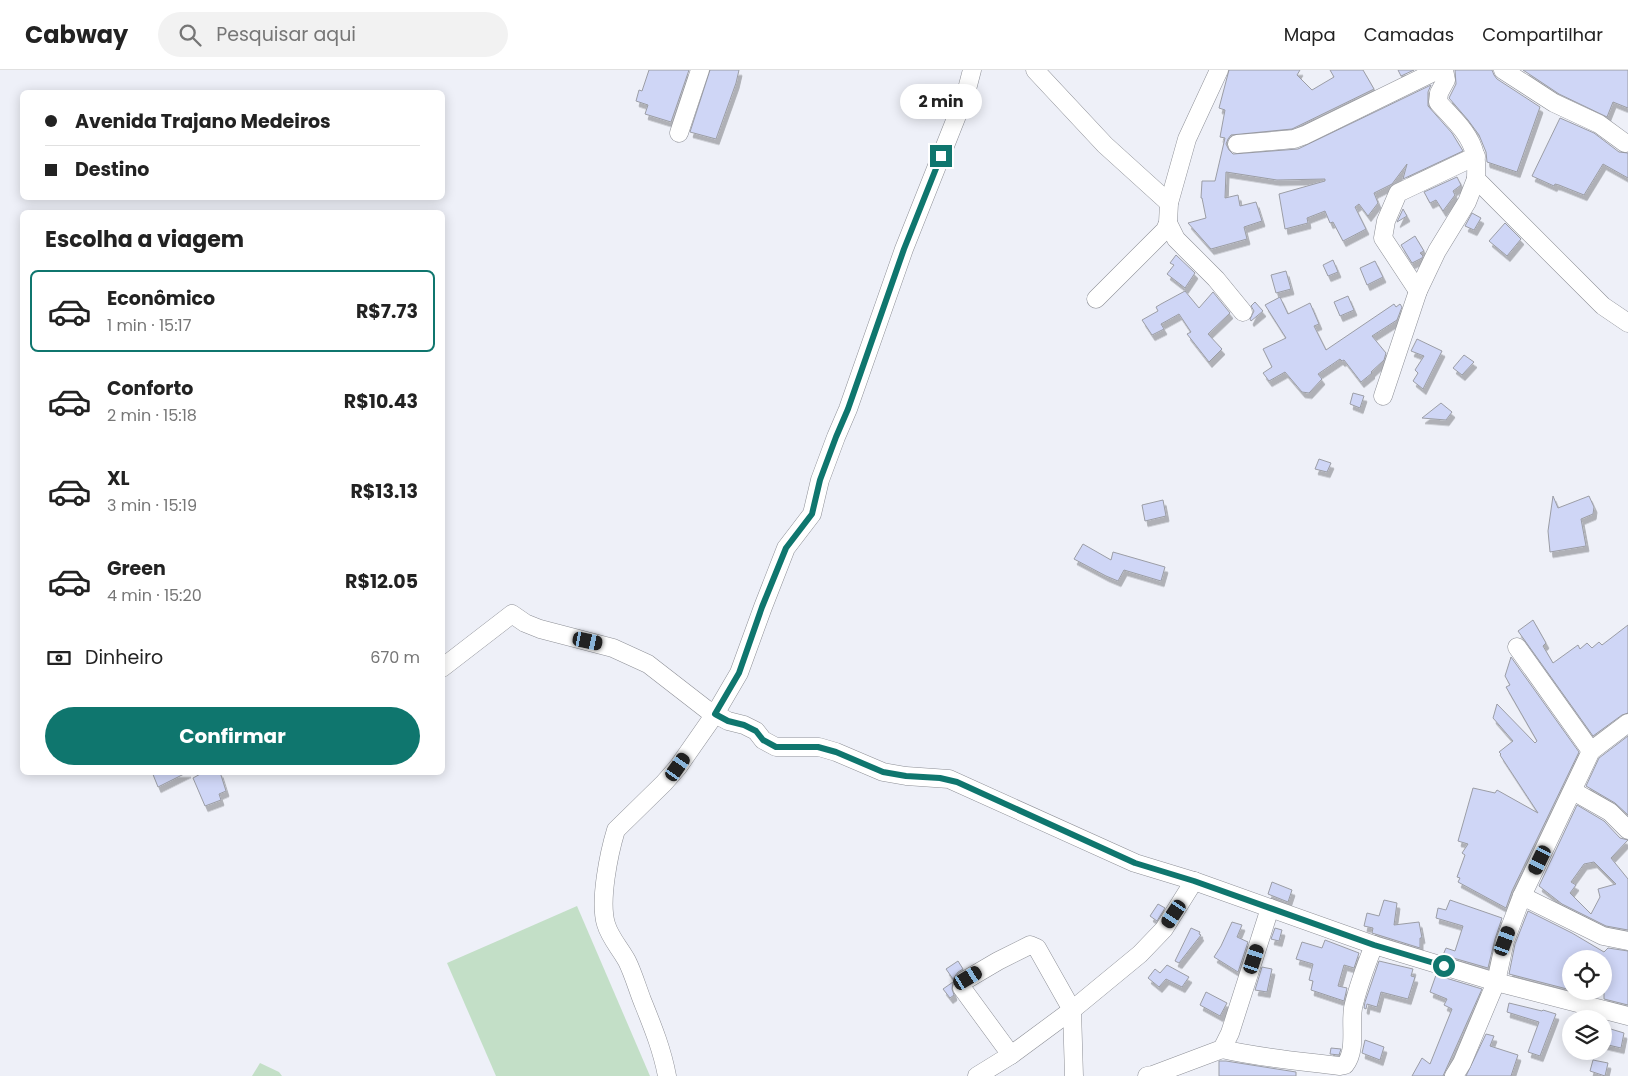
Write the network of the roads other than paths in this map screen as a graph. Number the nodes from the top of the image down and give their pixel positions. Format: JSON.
{"nodes":[{"id":1,"x":700,"y":70,"type":"edge"},
{"id":2,"x":972,"y":70,"type":"edge"},
{"id":3,"x":1035,"y":70,"type":"edge"},
{"id":4,"x":1219,"y":70,"type":"edge"},
{"id":5,"x":1438,"y":70,"type":"edge"},
{"id":6,"x":1444,"y":70,"type":"edge"},
{"id":7,"x":1503,"y":70,"type":"edge"},
{"id":8,"x":679,"y":133,"type":"dead end"},
{"id":9,"x":1624,"y":143,"type":"dead end"},
{"id":10,"x":1237,"y":144,"type":"dead end"},
{"id":11,"x":1476,"y":156,"type":"junction"},
{"id":12,"x":1476,"y":179,"type":"junction"},
{"id":13,"x":1169,"y":203,"type":"junction"},
{"id":14,"x":1168,"y":223,"type":"junction"},
{"id":15,"x":1418,"y":291,"type":"junction"},
{"id":16,"x":1096,"y":299,"type":"dead end"},
{"id":17,"x":1243,"y":312,"type":"dead end"},
{"id":18,"x":1628,"y":323,"type":"edge"},
{"id":19,"x":1383,"y":396,"type":"dead end"},
{"id":20,"x":1517,"y":648,"type":"dead end"},
{"id":21,"x":445,"y":666,"type":"edge"},
{"id":22,"x":715,"y":714,"type":"junction"},
{"id":23,"x":1628,"y":723,"type":"edge"},
{"id":24,"x":1591,"y":751,"type":"junction"},
{"id":25,"x":1573,"y":791,"type":"junction"},
{"id":26,"x":1628,"y":830,"type":"edge"},
{"id":27,"x":1194,"y":881,"type":"junction"},
{"id":28,"x":1522,"y":896,"type":"junction"},
{"id":29,"x":1270,"y":908,"type":"junction"},
{"id":30,"x":1628,"y":942,"type":"edge"},
{"id":31,"x":1374,"y":945,"type":"junction"},
{"id":32,"x":1496,"y":982,"type":"junction"},
{"id":33,"x":1072,"y":1010,"type":"junction"},
{"id":34,"x":1628,"y":1016,"type":"edge"},
{"id":35,"x":1222,"y":1049,"type":"junction"},
{"id":36,"x":1011,"y":1055,"type":"junction"},
{"id":37,"x":1175,"y":1071,"type":"edge"},
{"id":38,"x":666,"y":1076,"type":"edge"},
{"id":39,"x":977,"y":1076,"type":"edge"},
{"id":40,"x":1074,"y":1076,"type":"edge"},
{"id":41,"x":1147,"y":1076,"type":"edge"},
{"id":42,"x":1454,"y":1076,"type":"edge"}],
"edges":[{"from":1,"to":8,"type":"street"},
{"from":2,"to":22,"type":"street"},
{"from":3,"to":13,"type":"street"},
{"from":4,"to":13,"type":"street"},
{"from":5,"to":10,"type":"street"},
{"from":6,"to":11,"type":"street"},
{"from":7,"to":9,"type":"street"},
{"from":11,"to":12,"type":"street"},
{"from":11,"to":15,"type":"street"},
{"from":12,"to":15,"type":"street"},
{"from":12,"to":18,"type":"street"},
{"from":13,"to":14,"type":"street"},
{"from":14,"to":16,"type":"street"},
{"from":14,"to":17,"type":"street"},
{"from":15,"to":19,"type":"street"},
{"from":20,"to":24,"type":"street"},
{"from":21,"to":22,"type":"street"},
{"from":22,"to":27,"type":"street"},
{"from":22,"to":38,"type":"street"},
{"from":23,"to":24,"type":"street"},
{"from":24,"to":25,"type":"street"},
{"from":25,"to":26,"type":"street"},
{"from":25,"to":28,"type":"street"},
{"from":27,"to":29,"type":"street"},
{"from":27,"to":33,"type":"street"},
{"from":28,"to":30,"type":"street"},
{"from":28,"to":32,"type":"street"},
{"from":29,"to":31,"type":"street"},
{"from":29,"to":35,"type":"street"},
{"from":31,"to":32,"type":"street"},
{"from":31,"to":35,"type":"street"},
{"from":32,"to":34,"type":"street"},
{"from":32,"to":42,"type":"street"},
{"from":33,"to":36,"type":"street"},
{"from":33,"to":36,"type":"street"},
{"from":33,"to":40,"type":"street"},
{"from":35,"to":37,"type":"street"},
{"from":36,"to":39,"type":"street"},
{"from":37,"to":41,"type":"street"}]}
